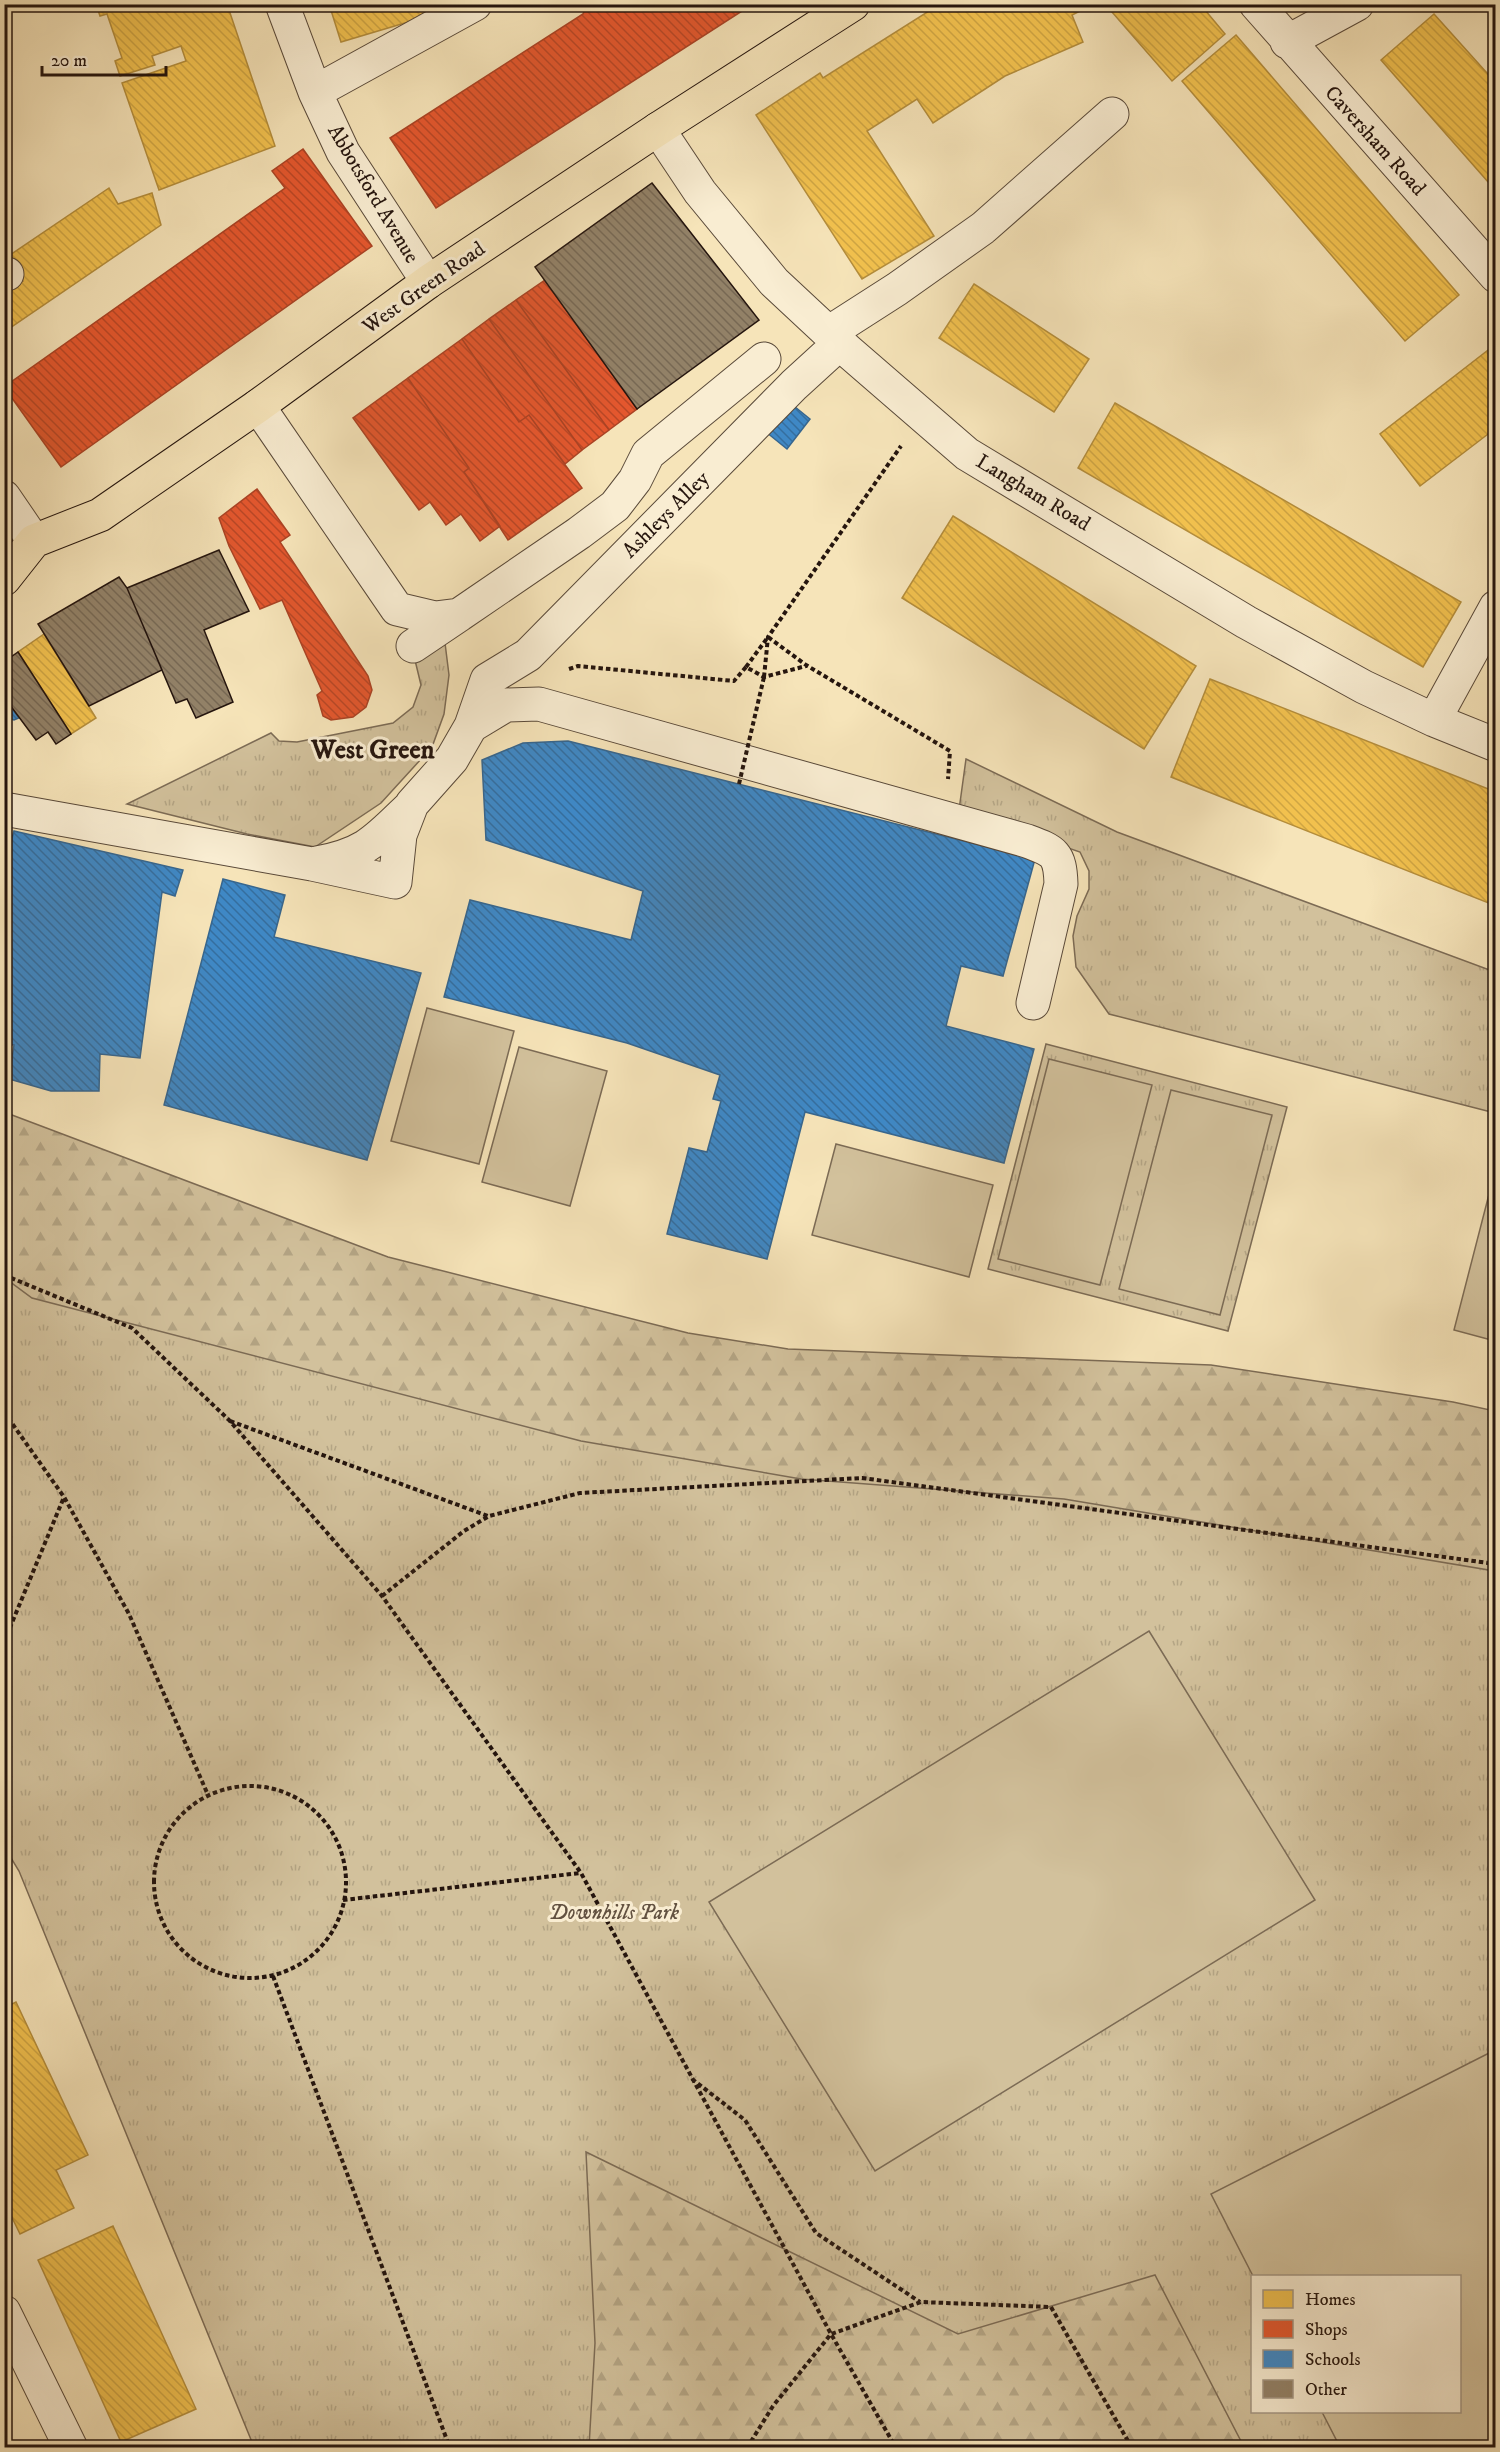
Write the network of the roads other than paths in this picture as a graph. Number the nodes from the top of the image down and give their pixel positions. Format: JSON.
{"nodes":[{"id":1,"x":282,"y":4,"type":"edge"},
{"id":2,"x":475,"y":4,"type":"edge"},
{"id":3,"x":853,"y":4,"type":"edge"},
{"id":4,"x":1256,"y":4,"type":"edge"},
{"id":5,"x":1357,"y":4,"type":"edge"},
{"id":6,"x":1287,"y":42,"type":"junction"},
{"id":7,"x":315,"y":92,"type":"junction"},
{"id":8,"x":1112,"y":114,"type":"dead end"},
{"id":9,"x":658,"y":129,"type":"junction"},
{"id":10,"x":1496,"y":276,"type":"edge"},
{"id":11,"x":428,"y":282,"type":"junction"},
{"id":12,"x":835,"y":338,"type":"junction"},
{"id":13,"x":764,"y":359,"type":"dead end"},
{"id":14,"x":258,"y":406,"type":"junction"},
{"id":15,"x":4,"y":497,"type":"edge"},
{"id":16,"x":34,"y":541,"type":"junction"},
{"id":17,"x":4,"y":579,"type":"edge"},
{"id":18,"x":1496,"y":607,"type":"edge"},
{"id":19,"x":459,"y":615,"type":"junction"},
{"id":20,"x":413,"y":646,"type":"dead end"},
{"id":21,"x":531,"y":680,"type":"junction"},
{"id":22,"x":1434,"y":720,"type":"junction"},
{"id":23,"x":471,"y":726,"type":"junction"},
{"id":24,"x":1496,"y":745,"type":"edge"},
{"id":25,"x":412,"y":804,"type":"junction"},
{"id":26,"x":4,"y":809,"type":"edge"},
{"id":27,"x":312,"y":864,"type":"junction"},
{"id":28,"x":1033,"y":1003,"type":"dead end"},
{"id":29,"x":4,"y":2312,"type":"edge"},
{"id":30,"x":71,"y":2448,"type":"edge"}],
"edges":[{"from":1,"to":7,"type":"street","name":"Abbotsford Avenue"},
{"from":2,"to":7,"type":"street"},
{"from":3,"to":9,"type":"main road","name":"West Green Road"},
{"from":4,"to":6,"type":"street","name":"Caversham Road"},
{"from":5,"to":6,"type":"street"},
{"from":6,"to":10,"type":"street","name":"Caversham Road"},
{"from":7,"to":11,"type":"street","name":"Abbotsford Avenue"},
{"from":8,"to":12,"type":"street","name":"Ashleys Alley"},
{"from":9,"to":11,"type":"main road","name":"West Green Road"},
{"from":9,"to":12,"type":"street","name":"Langham Road"},
{"from":11,"to":14,"type":"main road","name":"West Green Road"},
{"from":12,"to":21,"type":"street","name":"Ashleys Alley"},
{"from":12,"to":22,"type":"street","name":"Langham Road"},
{"from":13,"to":19,"type":"street"},
{"from":14,"to":16,"type":"main road","name":"West Green Road"},
{"from":14,"to":19,"type":"street"},
{"from":15,"to":16,"type":"street"},
{"from":16,"to":17,"type":"main road"},
{"from":18,"to":22,"type":"street"},
{"from":19,"to":20,"type":"street"},
{"from":21,"to":23,"type":"street"},
{"from":21,"to":23,"type":"street","name":"Ashleys Alley"},
{"from":21,"to":28,"type":"street"},
{"from":22,"to":24,"type":"street","name":"Langham Road"},
{"from":23,"to":25,"type":"street"},
{"from":25,"to":27,"type":"street"},
{"from":25,"to":27,"type":"street"},
{"from":26,"to":27,"type":"street"},
{"from":29,"to":30,"type":"street"}]}
